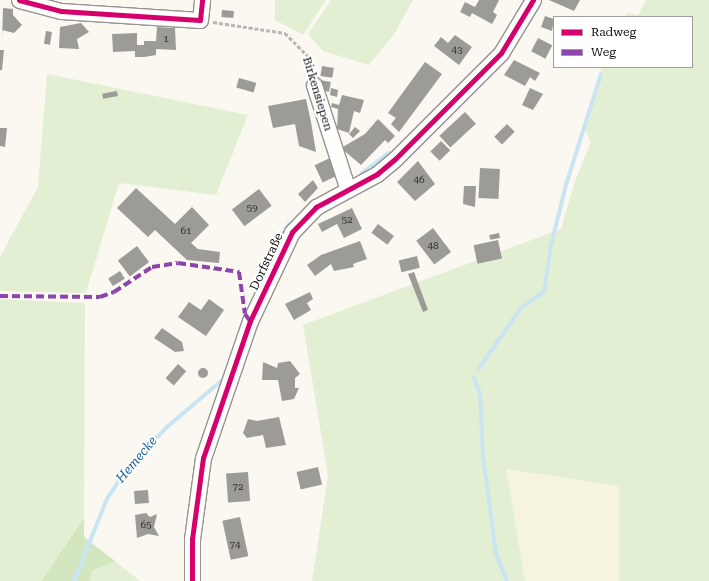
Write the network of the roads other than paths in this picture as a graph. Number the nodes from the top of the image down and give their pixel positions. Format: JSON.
{"nodes":[{"id":1,"x":19,"y":0,"type":"edge"},
{"id":2,"x":202,"y":0,"type":"edge"},
{"id":3,"x":533,"y":0,"type":"edge"},
{"id":4,"x":314,"y":85,"type":"road end"},
{"id":5,"x":348,"y":190,"type":"junction"},
{"id":6,"x":192,"y":581,"type":"edge"}],
"edges":[{"from":1,"to":2,"type":"street"},
{"from":3,"to":5,"type":"street","name":"Dorfstraße"},
{"from":4,"to":5,"type":"street","name":"Birkensiepen"},
{"from":5,"to":6,"type":"street","name":"Dorfstraße"}]}
